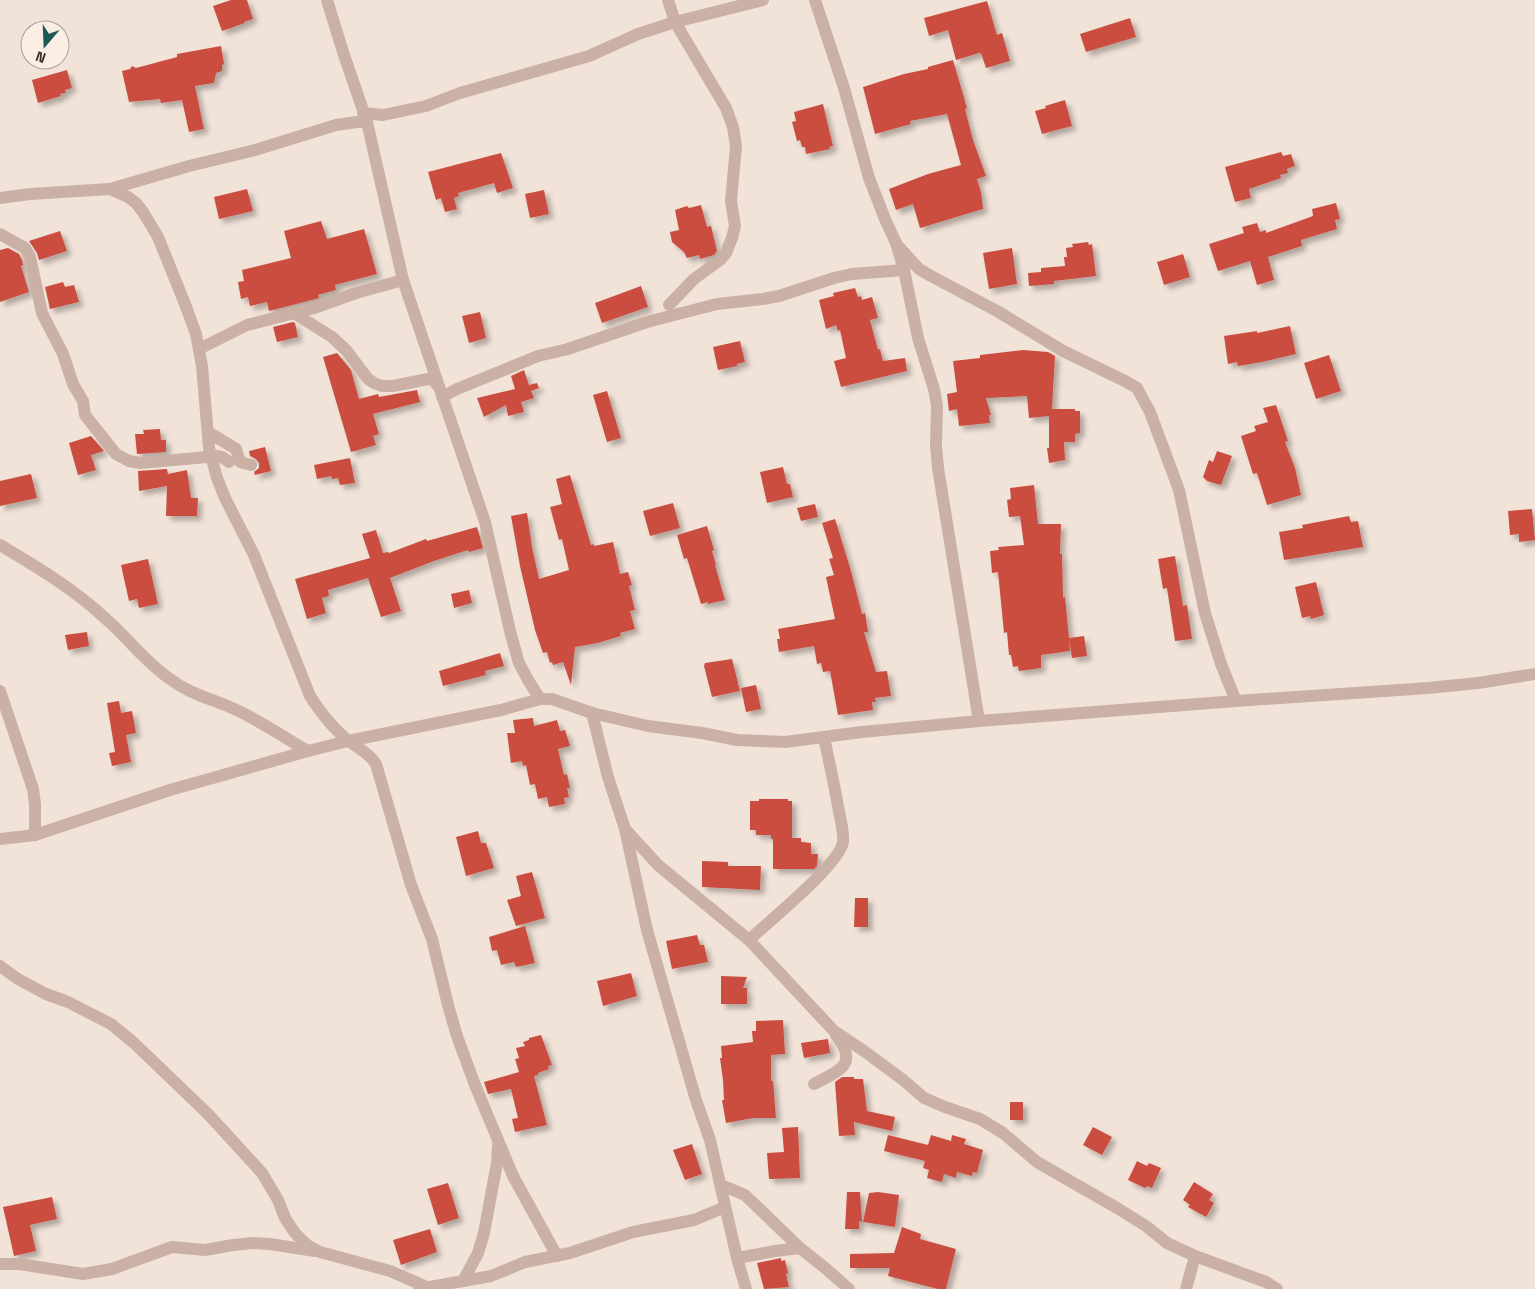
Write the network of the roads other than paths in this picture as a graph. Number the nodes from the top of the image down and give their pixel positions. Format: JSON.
{"nodes":[{"id":1,"x":327,"y":0,"type":"edge"},
{"id":2,"x":668,"y":0,"type":"edge"},
{"id":3,"x":763,"y":0,"type":"edge"},
{"id":4,"x":816,"y":0,"type":"edge"},
{"id":5,"x":675,"y":22,"type":"junction"},
{"id":6,"x":365,"y":118,"type":"junction"},
{"id":7,"x":110,"y":189,"type":"junction"},
{"id":8,"x":0,"y":198,"type":"edge"},
{"id":9,"x":0,"y":234,"type":"edge"},
{"id":10,"x":896,"y":243,"type":"junction"},
{"id":11,"x":904,"y":270,"type":"junction"},
{"id":12,"x":403,"y":280,"type":"junction"},
{"id":13,"x":670,"y":305,"type":"dead end"},
{"id":14,"x":294,"y":313,"type":"junction"},
{"id":15,"x":199,"y":349,"type":"junction"},
{"id":16,"x":440,"y":392,"type":"junction"},
{"id":17,"x":208,"y":432,"type":"junction"},
{"id":18,"x":210,"y":457,"type":"junction"},
{"id":19,"x":233,"y":460,"type":"junction"},
{"id":20,"x":251,"y":466,"type":"dead end"},
{"id":21,"x":217,"y":478,"type":"junction"},
{"id":22,"x":0,"y":545,"type":"edge"},
{"id":23,"x":1535,"y":674,"type":"edge"},
{"id":24,"x":0,"y":691,"type":"edge"},
{"id":25,"x":540,"y":698,"type":"junction"},
{"id":26,"x":1236,"y":701,"type":"junction"},
{"id":27,"x":592,"y":713,"type":"junction"},
{"id":28,"x":979,"y":721,"type":"junction"},
{"id":29,"x":824,"y":737,"type":"junction"},
{"id":30,"x":348,"y":741,"type":"junction"},
{"id":31,"x":308,"y":751,"type":"junction"},
{"id":32,"x":625,"y":829,"type":"junction"},
{"id":33,"x":35,"y":835,"type":"junction"},
{"id":34,"x":0,"y":839,"type":"edge"},
{"id":35,"x":749,"y":940,"type":"junction"},
{"id":36,"x":0,"y":966,"type":"edge"},
{"id":37,"x":834,"y":1031,"type":"junction"},
{"id":38,"x":814,"y":1084,"type":"dead end"},
{"id":39,"x":498,"y":1140,"type":"junction"},
{"id":40,"x":721,"y":1185,"type":"junction"},
{"id":41,"x":724,"y":1207,"type":"junction"},
{"id":42,"x":800,"y":1248,"type":"junction"},
{"id":43,"x":320,"y":1252,"type":"junction"},
{"id":44,"x":556,"y":1256,"type":"junction"},
{"id":45,"x":1195,"y":1256,"type":"junction"},
{"id":46,"x":736,"y":1258,"type":"junction"},
{"id":47,"x":0,"y":1264,"type":"edge"},
{"id":48,"x":463,"y":1281,"type":"junction"},
{"id":49,"x":1261,"y":1285,"type":"edge"},
{"id":50,"x":429,"y":1288,"type":"edge"},
{"id":51,"x":746,"y":1289,"type":"edge"},
{"id":52,"x":849,"y":1289,"type":"edge"},
{"id":53,"x":1186,"y":1289,"type":"edge"},
{"id":54,"x":1277,"y":1289,"type":"edge"}],
"edges":[{"from":1,"to":6,"type":"street"},
{"from":2,"to":5,"type":"street"},
{"from":3,"to":5,"type":"street"},
{"from":4,"to":10,"type":"street"},
{"from":5,"to":6,"type":"street"},
{"from":5,"to":13,"type":"street"},
{"from":6,"to":7,"type":"street"},
{"from":6,"to":12,"type":"street"},
{"from":7,"to":8,"type":"street"},
{"from":7,"to":15,"type":"street"},
{"from":9,"to":18,"type":"street"},
{"from":10,"to":11,"type":"street"},
{"from":10,"to":26,"type":"street"},
{"from":11,"to":16,"type":"street"},
{"from":11,"to":28,"type":"street"},
{"from":12,"to":14,"type":"street"},
{"from":12,"to":16,"type":"street"},
{"from":14,"to":15,"type":"street"},
{"from":14,"to":16,"type":"street"},
{"from":15,"to":17,"type":"street"},
{"from":16,"to":25,"type":"street"},
{"from":17,"to":18,"type":"street"},
{"from":17,"to":19,"type":"street"},
{"from":18,"to":19,"type":"street"},
{"from":18,"to":21,"type":"street"},
{"from":19,"to":20,"type":"street"},
{"from":19,"to":21,"type":"street"},
{"from":21,"to":30,"type":"street"},
{"from":22,"to":31,"type":"street"},
{"from":23,"to":26,"type":"street"},
{"from":24,"to":33,"type":"street"},
{"from":25,"to":27,"type":"street"},
{"from":25,"to":30,"type":"street"},
{"from":26,"to":28,"type":"street"},
{"from":27,"to":29,"type":"street"},
{"from":27,"to":32,"type":"street"},
{"from":28,"to":29,"type":"street"},
{"from":29,"to":35,"type":"street"},
{"from":30,"to":31,"type":"street"},
{"from":30,"to":39,"type":"street"},
{"from":31,"to":33,"type":"street"},
{"from":32,"to":35,"type":"street"},
{"from":32,"to":40,"type":"street"},
{"from":33,"to":34,"type":"street"},
{"from":35,"to":37,"type":"street"},
{"from":36,"to":43,"type":"street"},
{"from":37,"to":38,"type":"street"},
{"from":37,"to":45,"type":"street"},
{"from":39,"to":44,"type":"street"},
{"from":39,"to":48,"type":"street"},
{"from":40,"to":41,"type":"street"},
{"from":40,"to":42,"type":"street"},
{"from":41,"to":44,"type":"street"},
{"from":41,"to":46,"type":"street"},
{"from":42,"to":46,"type":"street"},
{"from":42,"to":52,"type":"street"},
{"from":43,"to":47,"type":"street"},
{"from":43,"to":50,"type":"street"},
{"from":44,"to":48,"type":"street"},
{"from":45,"to":49,"type":"street"},
{"from":45,"to":53,"type":"street"},
{"from":46,"to":51,"type":"street"},
{"from":48,"to":50,"type":"street"},
{"from":49,"to":54,"type":"street"}]}
